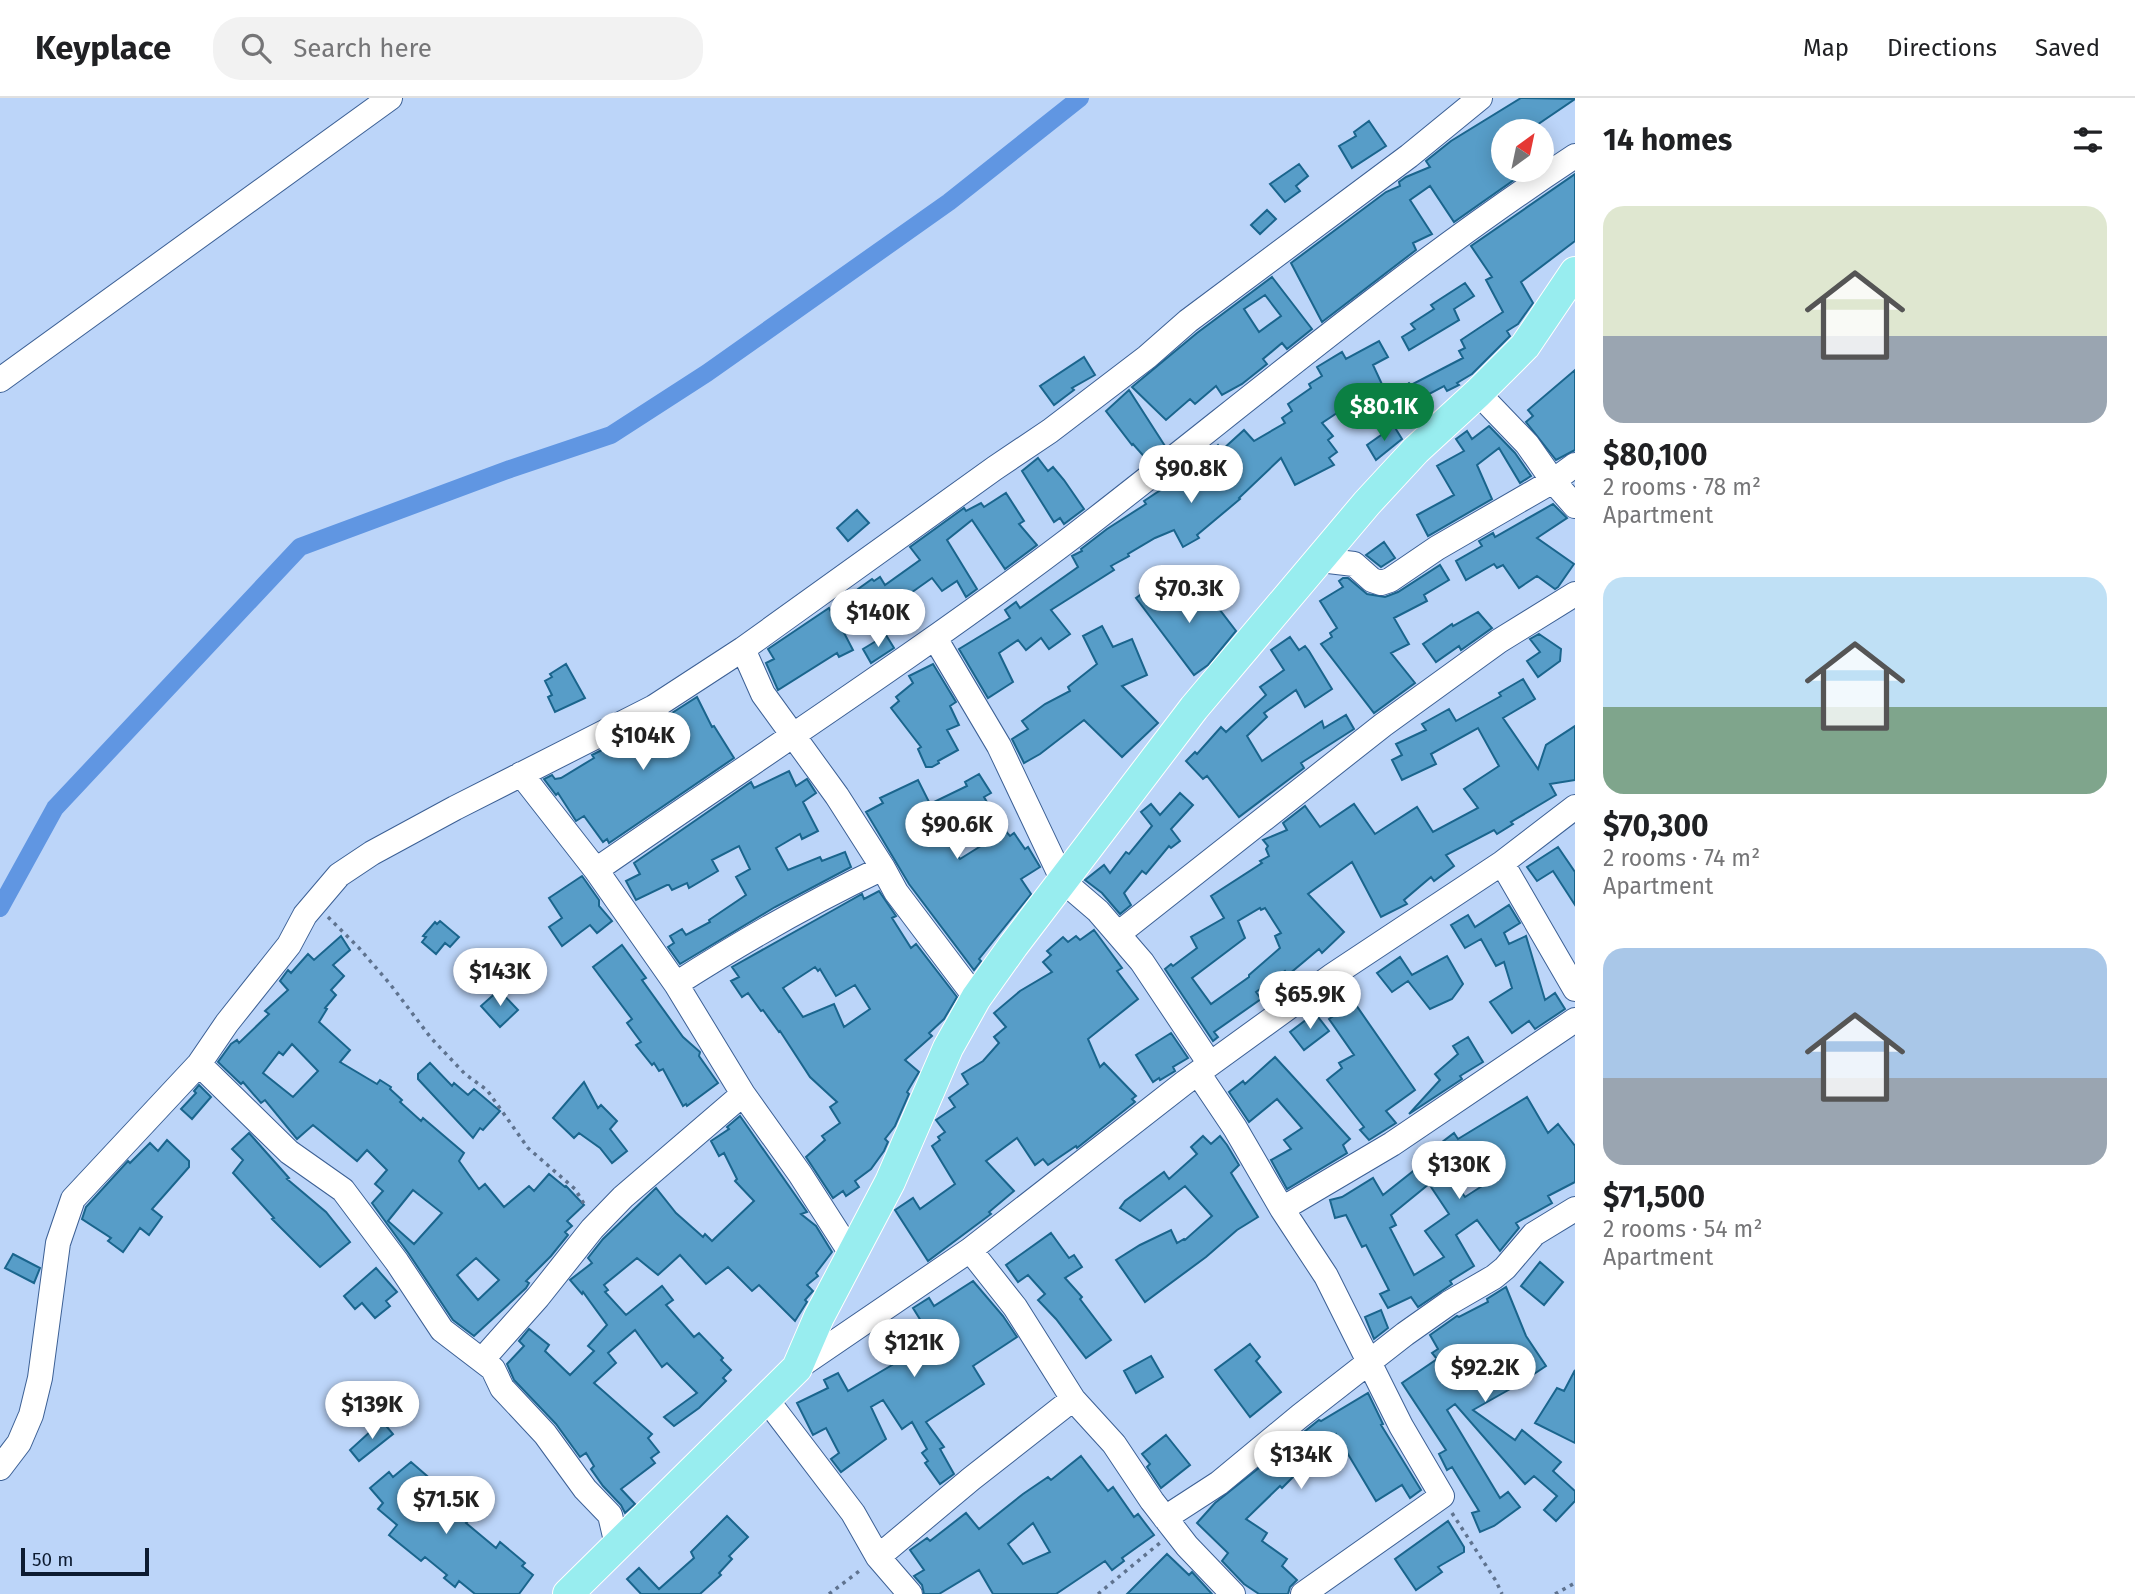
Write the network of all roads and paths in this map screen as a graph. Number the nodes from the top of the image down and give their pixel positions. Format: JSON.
{"nodes":[{"id":1,"x":390,"y":98,"type":"edge"},
{"id":2,"x":1480,"y":98,"type":"edge"},
{"id":3,"x":1575,"y":156,"type":"edge"},
{"id":4,"x":1575,"y":272,"type":"edge"},
{"id":5,"x":0,"y":380,"type":"edge"},
{"id":6,"x":1478,"y":393,"type":"junction"},
{"id":7,"x":1575,"y":465,"type":"edge"},
{"id":8,"x":1553,"y":481,"type":"junction"},
{"id":9,"x":1575,"y":506,"type":"edge"},
{"id":10,"x":1320,"y":560,"type":"junction"},
{"id":11,"x":1575,"y":594,"type":"edge"},
{"id":12,"x":935,"y":638,"type":"junction"},
{"id":13,"x":743,"y":649,"type":"junction"},
{"id":14,"x":792,"y":734,"type":"junction"},
{"id":15,"x":521,"y":774,"type":"junction"},
{"id":16,"x":1575,"y":807,"type":"edge"},
{"id":17,"x":1502,"y":863,"type":"junction"},
{"id":18,"x":883,"y":868,"type":"junction"},
{"id":19,"x":596,"y":870,"type":"junction"},
{"id":20,"x":1063,"y":881,"type":"junction"},
{"id":21,"x":314,"y":903,"type":"junction"},
{"id":22,"x":1118,"y":934,"type":"junction"},
{"id":23,"x":676,"y":984,"type":"junction"},
{"id":24,"x":1575,"y":989,"type":"edge"},
{"id":25,"x":976,"y":998,"type":"junction"},
{"id":26,"x":1575,"y":1020,"type":"edge"},
{"id":27,"x":198,"y":1064,"type":"junction"},
{"id":28,"x":1204,"y":1069,"type":"junction"},
{"id":29,"x":743,"y":1094,"type":"junction"},
{"id":30,"x":1282,"y":1209,"type":"junction"},
{"id":31,"x":1575,"y":1209,"type":"edge"},
{"id":32,"x":596,"y":1225,"type":"junction"},
{"id":33,"x":970,"y":1250,"type":"junction"},
{"id":34,"x":852,"y":1255,"type":"junction"},
{"id":35,"x":482,"y":1360,"type":"junction"},
{"id":36,"x":1369,"y":1362,"type":"junction"},
{"id":37,"x":797,"y":1368,"type":"junction"},
{"id":38,"x":1073,"y":1399,"type":"junction"},
{"id":39,"x":767,"y":1400,"type":"junction"},
{"id":40,"x":0,"y":1468,"type":"edge"},
{"id":41,"x":1442,"y":1496,"type":"junction"},
{"id":42,"x":1171,"y":1525,"type":"junction"},
{"id":43,"x":617,"y":1545,"type":"junction"},
{"id":44,"x":878,"y":1557,"type":"junction"},
{"id":45,"x":1575,"y":1583,"type":"edge"},
{"id":46,"x":568,"y":1594,"type":"edge"},
{"id":47,"x":829,"y":1594,"type":"edge"},
{"id":48,"x":909,"y":1594,"type":"edge"},
{"id":49,"x":1098,"y":1594,"type":"edge"},
{"id":50,"x":1233,"y":1594,"type":"edge"},
{"id":51,"x":1303,"y":1594,"type":"edge"},
{"id":52,"x":1502,"y":1594,"type":"edge"},
{"id":53,"x":1555,"y":1594,"type":"edge"}],
"edges":[{"from":1,"to":5,"type":"street"},
{"from":2,"to":13,"type":"street"},
{"from":3,"to":12,"type":"street"},
{"from":4,"to":6,"type":"main road"},
{"from":6,"to":8,"type":"street"},
{"from":6,"to":10,"type":"main road"},
{"from":7,"to":8,"type":"street"},
{"from":8,"to":9,"type":"street"},
{"from":8,"to":10,"type":"street"},
{"from":10,"to":20,"type":"main road"},
{"from":11,"to":22,"type":"street"},
{"from":12,"to":14,"type":"street"},
{"from":12,"to":20,"type":"street"},
{"from":13,"to":14,"type":"street"},
{"from":13,"to":15,"type":"street"},
{"from":14,"to":18,"type":"street"},
{"from":14,"to":19,"type":"street"},
{"from":15,"to":19,"type":"street"},
{"from":15,"to":21,"type":"street"},
{"from":16,"to":17,"type":"street"},
{"from":17,"to":24,"type":"street"},
{"from":17,"to":28,"type":"street"},
{"from":18,"to":23,"type":"street"},
{"from":18,"to":25,"type":"street"},
{"from":19,"to":23,"type":"street"},
{"from":20,"to":22,"type":"street"},
{"from":20,"to":25,"type":"main road"},
{"from":21,"to":27,"type":"street"},
{"from":21,"to":32,"type":"path"},
{"from":22,"to":28,"type":"street"},
{"from":23,"to":29,"type":"street"},
{"from":25,"to":34,"type":"main road"},
{"from":26,"to":30,"type":"street"},
{"from":27,"to":35,"type":"street"},
{"from":27,"to":40,"type":"street"},
{"from":28,"to":30,"type":"street"},
{"from":28,"to":33,"type":"street"},
{"from":29,"to":32,"type":"street"},
{"from":29,"to":34,"type":"street"},
{"from":30,"to":36,"type":"street"},
{"from":31,"to":36,"type":"street"},
{"from":32,"to":35,"type":"street"},
{"from":33,"to":37,"type":"street"},
{"from":33,"to":38,"type":"street"},
{"from":34,"to":37,"type":"main road"},
{"from":35,"to":43,"type":"street"},
{"from":36,"to":41,"type":"street"},
{"from":36,"to":42,"type":"street"},
{"from":37,"to":39,"type":"main road"},
{"from":38,"to":42,"type":"street"},
{"from":38,"to":44,"type":"street"},
{"from":39,"to":43,"type":"main road"},
{"from":39,"to":44,"type":"street"},
{"from":41,"to":51,"type":"street"},
{"from":41,"to":52,"type":"path"},
{"from":42,"to":49,"type":"path"},
{"from":42,"to":50,"type":"street"},
{"from":43,"to":46,"type":"main road"},
{"from":44,"to":47,"type":"path"},
{"from":44,"to":48,"type":"street"},
{"from":45,"to":53,"type":"path"}]}
